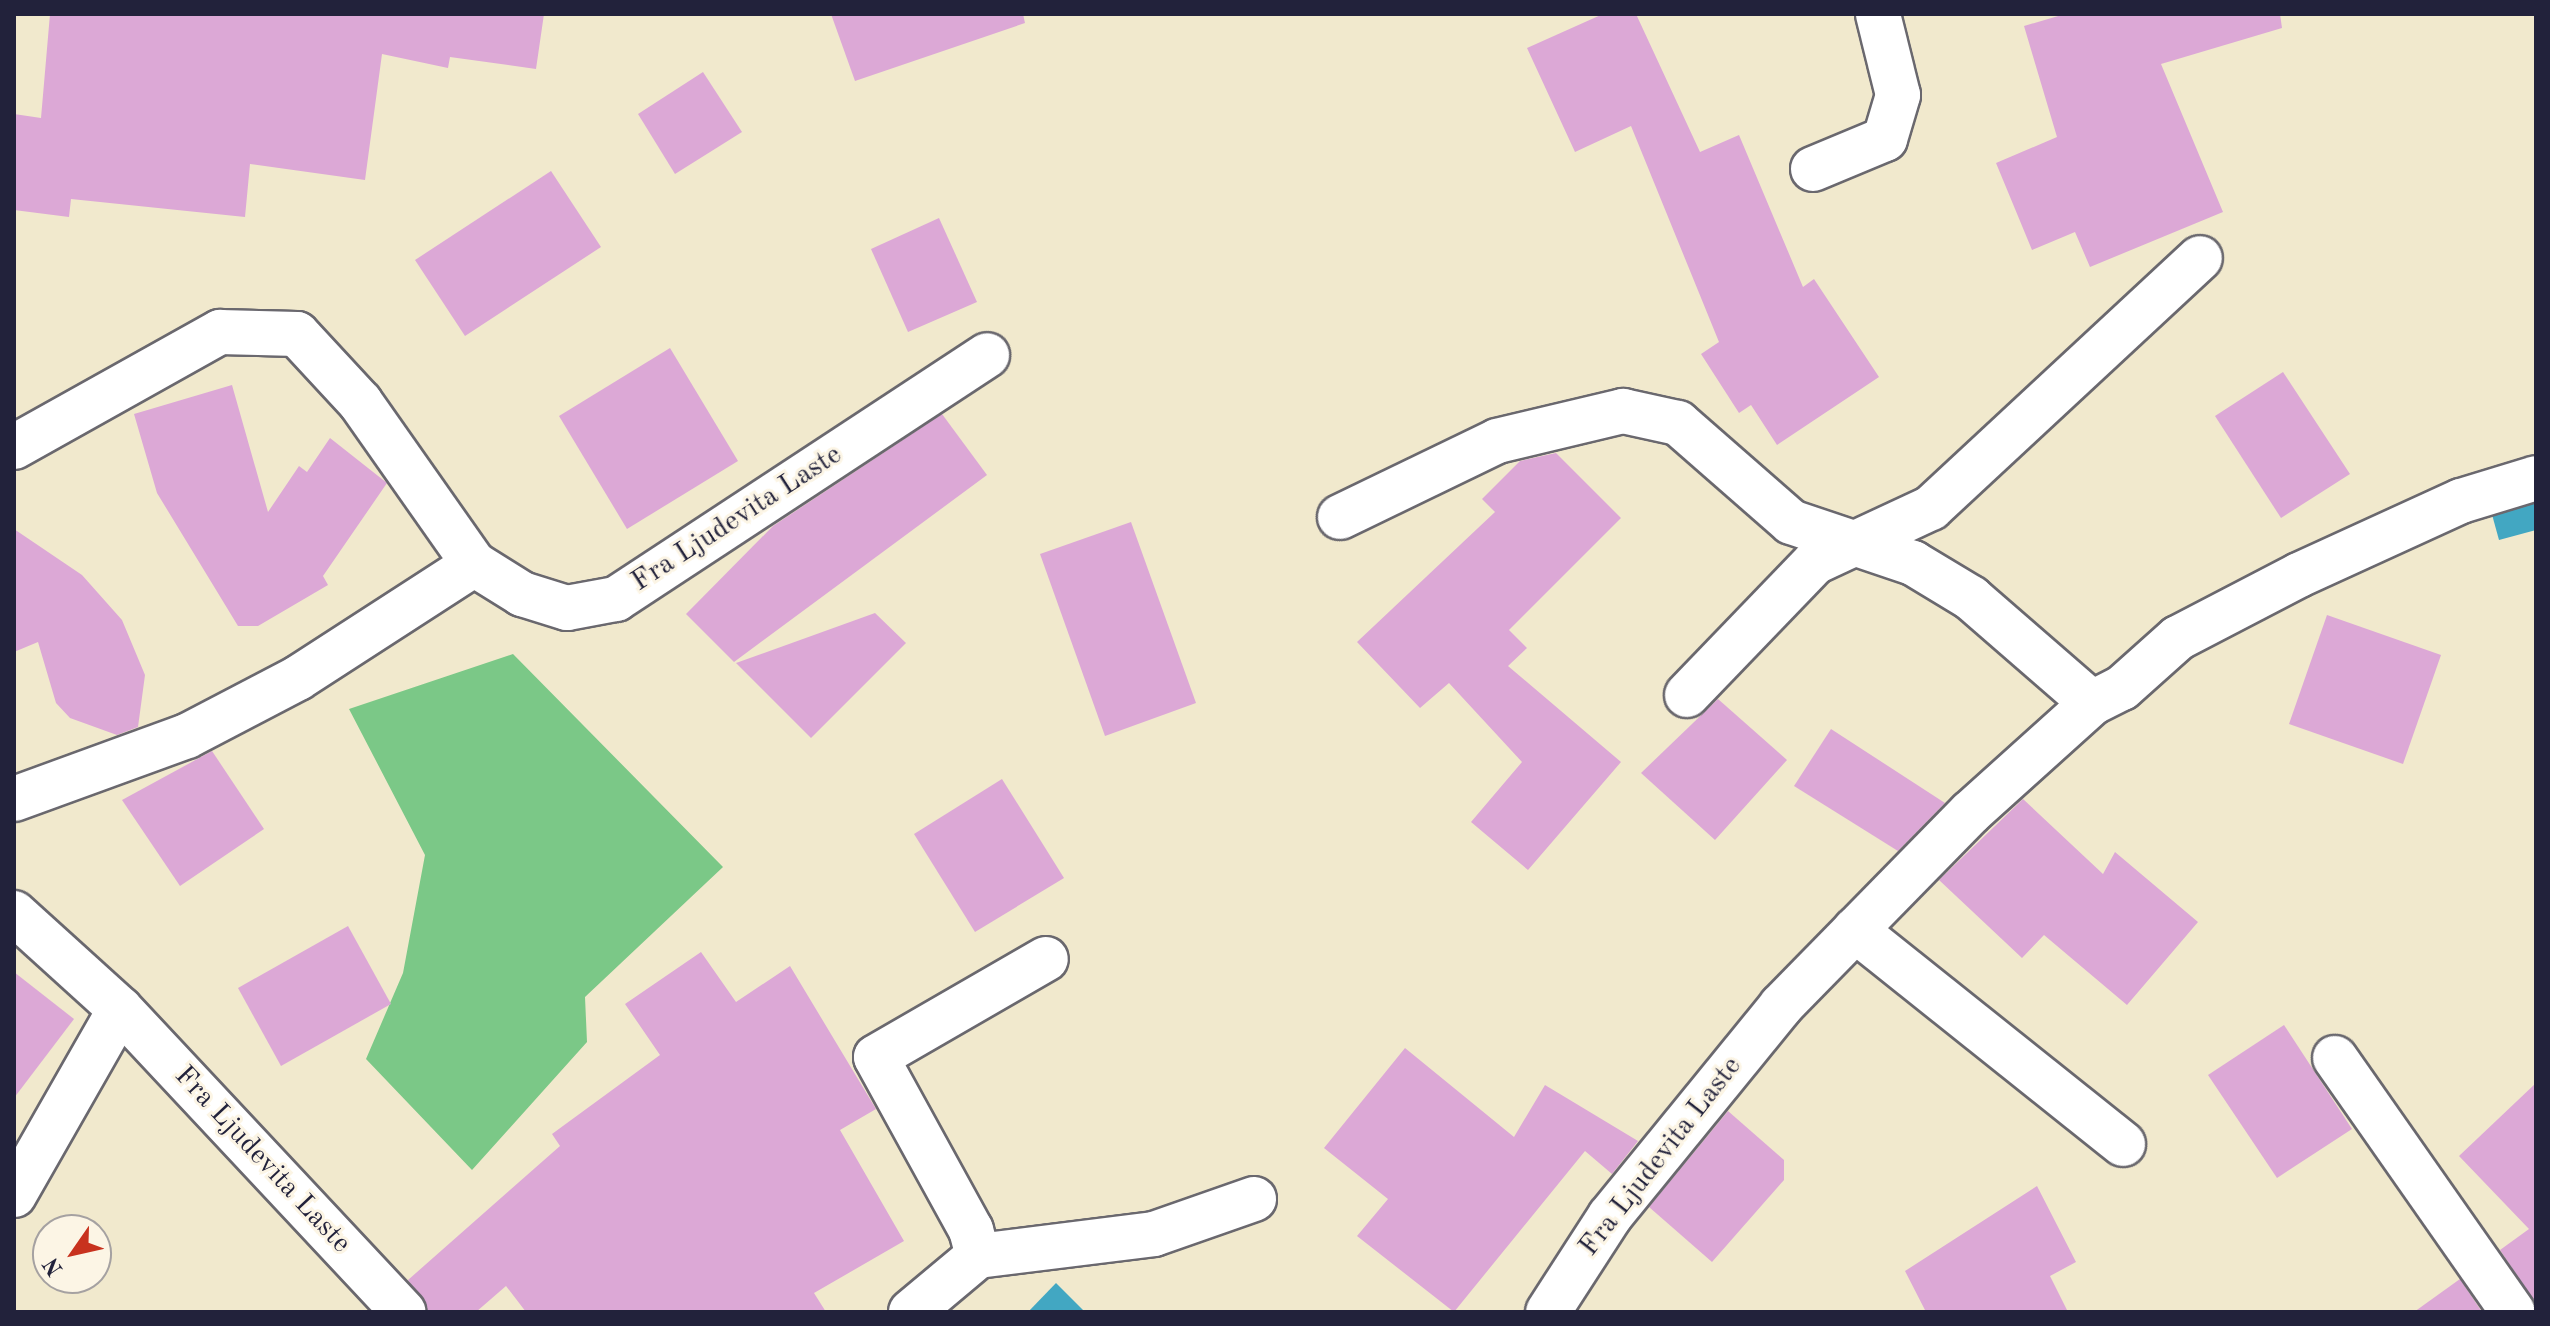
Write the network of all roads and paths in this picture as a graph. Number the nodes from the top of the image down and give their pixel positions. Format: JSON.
{"nodes":[{"id":1,"x":1878,"y":14,"type":"edge"},
{"id":2,"x":1813,"y":169,"type":"dead end"},
{"id":3,"x":2200,"y":258,"type":"dead end"},
{"id":4,"x":987,"y":355,"type":"dead end"},
{"id":5,"x":14,"y":447,"type":"edge"},
{"id":6,"x":2536,"y":478,"type":"edge"},
{"id":7,"x":1340,"y":517,"type":"dead end"},
{"id":8,"x":1860,"y":544,"type":"junction"},
{"id":9,"x":474,"y":564,"type":"junction"},
{"id":10,"x":1687,"y":695,"type":"dead end"},
{"id":11,"x":2092,"y":703,"type":"junction"},
{"id":12,"x":14,"y":799,"type":"edge"},
{"id":13,"x":14,"y":913,"type":"edge"},
{"id":14,"x":1855,"y":930,"type":"junction"},
{"id":15,"x":1046,"y":959,"type":"dead end"},
{"id":16,"x":120,"y":1009,"type":"junction"},
{"id":17,"x":2335,"y":1058,"type":"dead end"},
{"id":18,"x":2123,"y":1144,"type":"dead end"},
{"id":19,"x":14,"y":1195,"type":"edge"},
{"id":20,"x":1254,"y":1199,"type":"dead end"},
{"id":21,"x":978,"y":1256,"type":"junction"},
{"id":22,"x":404,"y":1312,"type":"edge"},
{"id":23,"x":911,"y":1312,"type":"edge"},
{"id":24,"x":1548,"y":1312,"type":"edge"},
{"id":25,"x":2513,"y":1312,"type":"edge"}],
"edges":[{"from":1,"to":2,"type":"street"},
{"from":3,"to":8,"type":"street"},
{"from":4,"to":9,"type":"street","name":"Fra Ljudevita Laste"},
{"from":5,"to":9,"type":"street","name":"Fra Ljudevita Laste"},
{"from":6,"to":11,"type":"street","name":"Fra Ljudevita Laste"},
{"from":7,"to":8,"type":"street"},
{"from":8,"to":10,"type":"street"},
{"from":8,"to":11,"type":"street"},
{"from":9,"to":12,"type":"street"},
{"from":11,"to":14,"type":"street","name":"Fra Ljudevita Laste"},
{"from":13,"to":16,"type":"street","name":"Fra Ljudevita Laste"},
{"from":14,"to":18,"type":"street"},
{"from":14,"to":24,"type":"street","name":"Fra Ljudevita Laste"},
{"from":15,"to":21,"type":"street"},
{"from":16,"to":19,"type":"street"},
{"from":16,"to":22,"type":"street","name":"Fra Ljudevita Laste"},
{"from":17,"to":25,"type":"street"},
{"from":20,"to":21,"type":"street"},
{"from":21,"to":23,"type":"street"}]}
